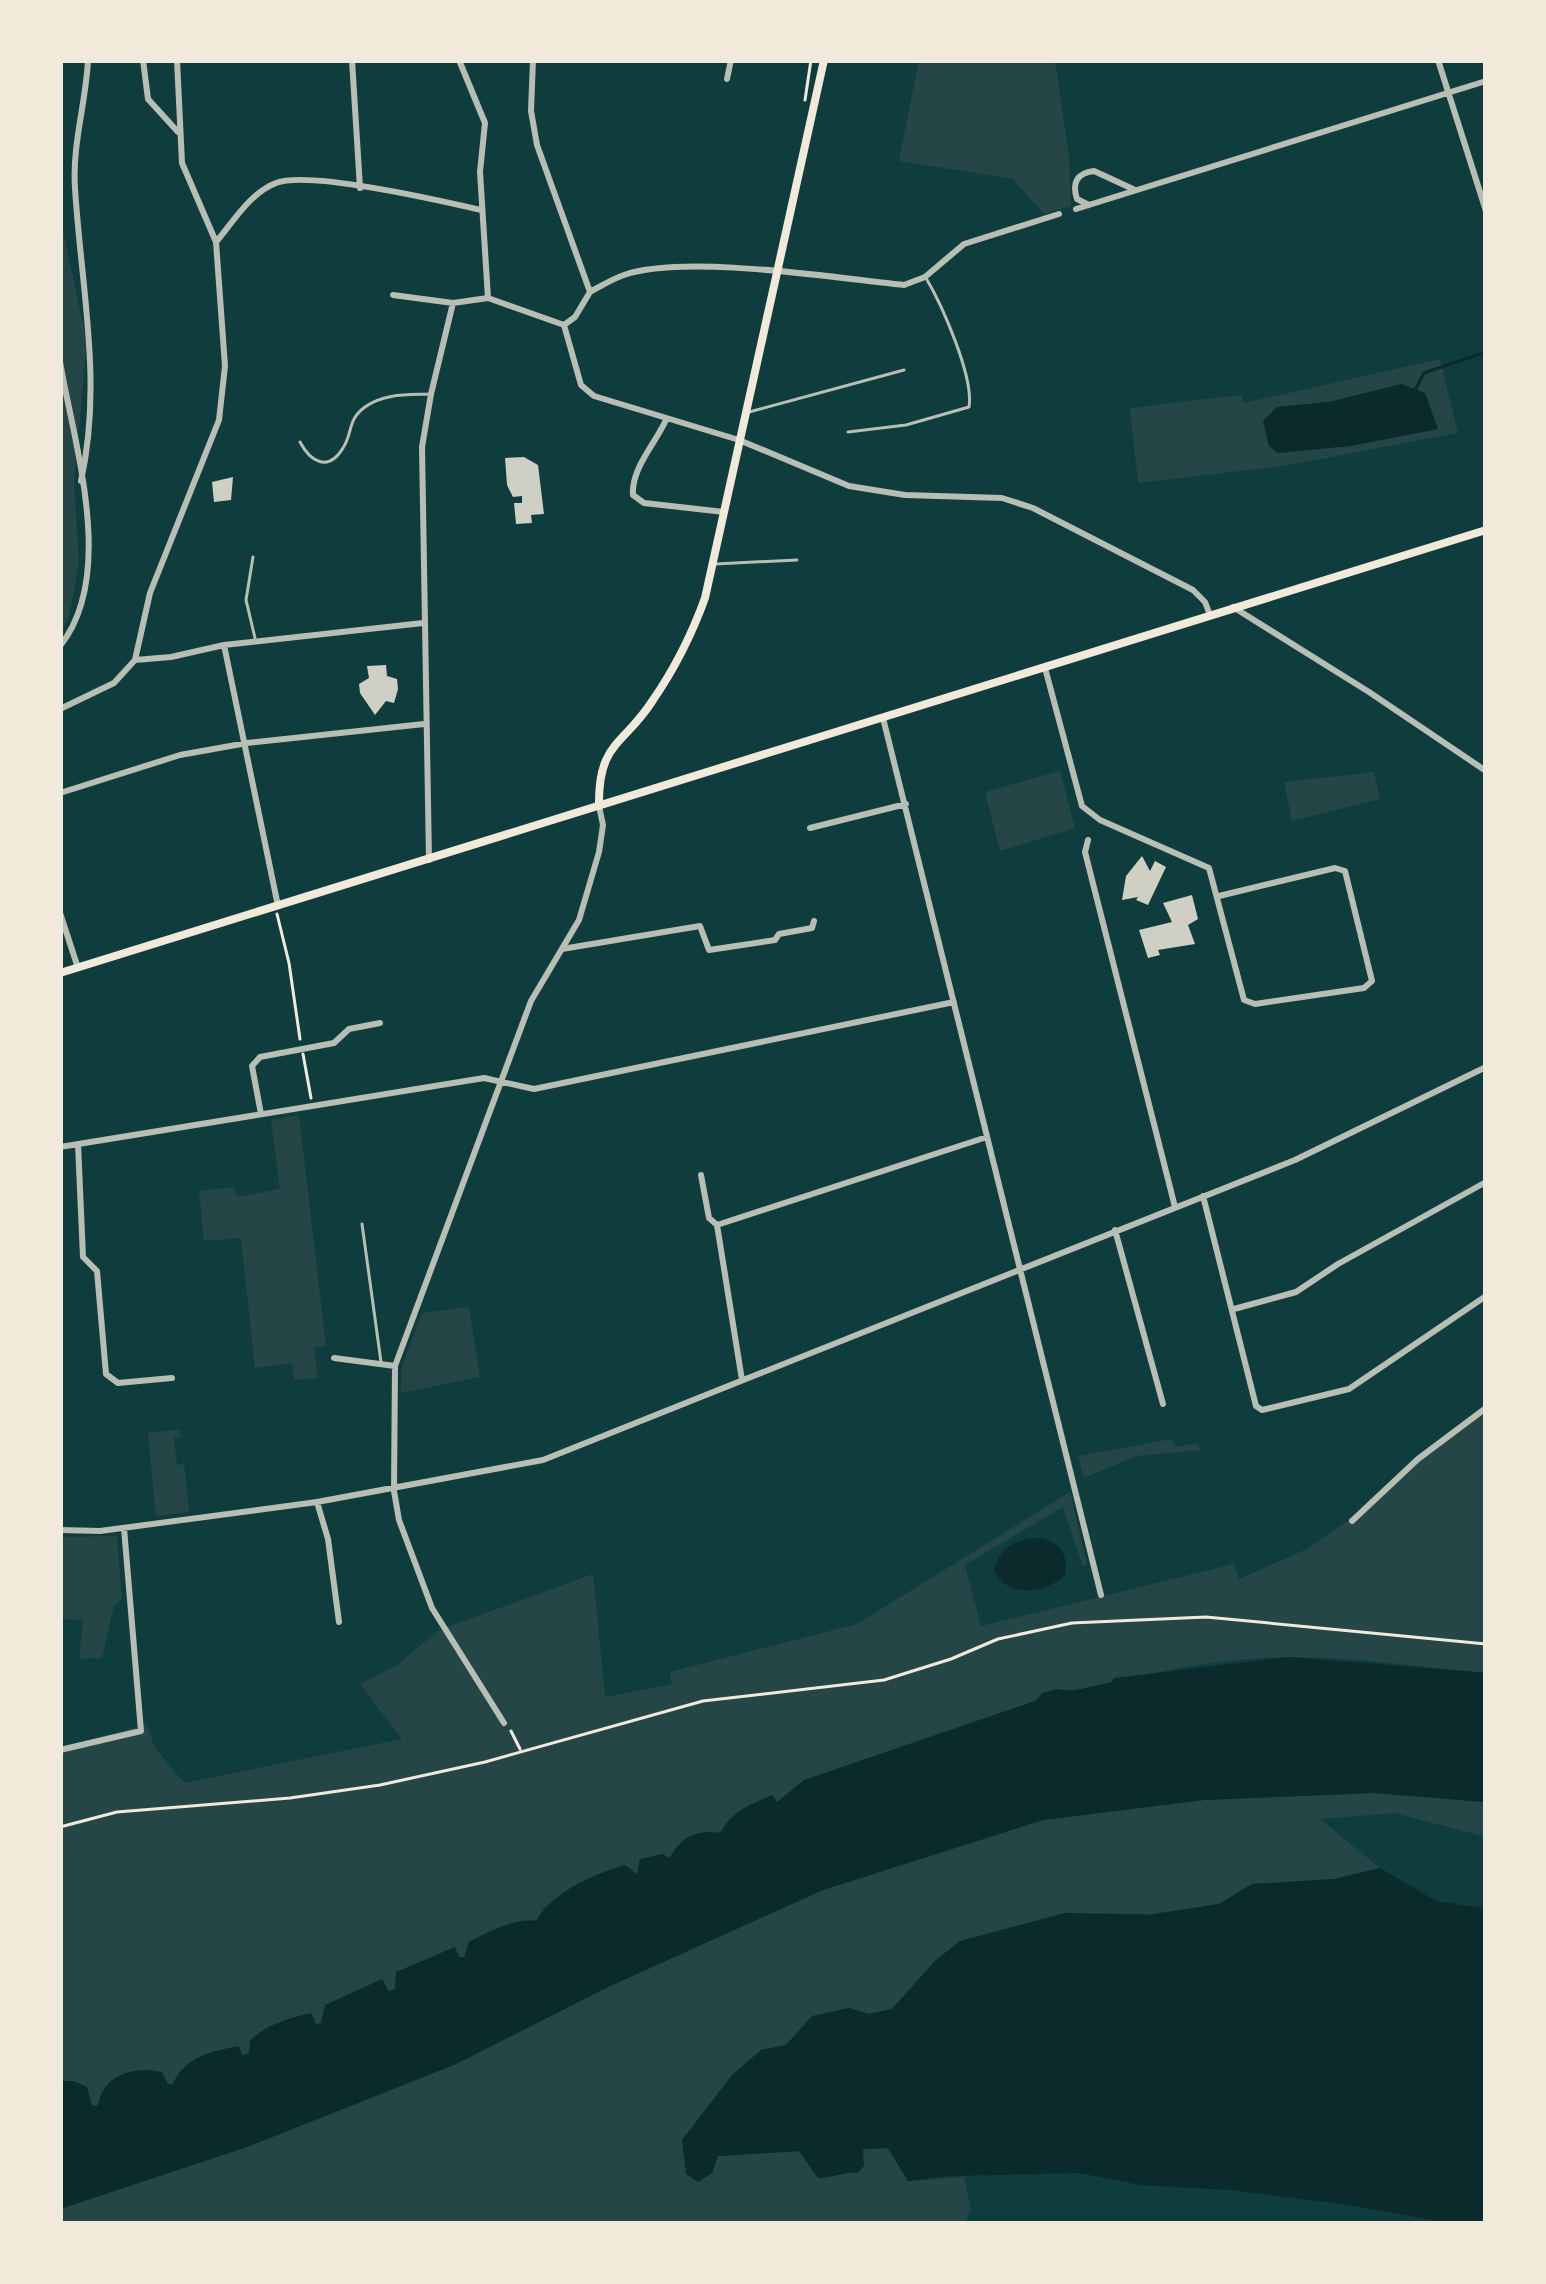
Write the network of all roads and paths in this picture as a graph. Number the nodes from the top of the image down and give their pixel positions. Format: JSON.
{"nodes":[{"id":1,"x":88,"y":60,"type":"edge"},
{"id":2,"x":143,"y":60,"type":"edge"},
{"id":3,"x":177,"y":60,"type":"edge"},
{"id":4,"x":352,"y":60,"type":"edge"},
{"id":5,"x":459,"y":60,"type":"edge"},
{"id":6,"x":533,"y":60,"type":"edge"},
{"id":7,"x":731,"y":60,"type":"edge"},
{"id":8,"x":811,"y":60,"type":"edge"},
{"id":9,"x":824,"y":60,"type":"edge"},
{"id":10,"x":1438,"y":60,"type":"edge"},
{"id":11,"x":727,"y":79,"type":"dead end"},
{"id":12,"x":1486,"y":81,"type":"edge"},
{"id":13,"x":806,"y":82,"type":"dead end"},
{"id":14,"x":1448,"y":93,"type":"junction"},
{"id":15,"x":178,"y":132,"type":"junction"},
{"id":16,"x":360,"y":188,"type":"junction"},
{"id":17,"x":1138,"y":190,"type":"junction"},
{"id":18,"x":1089,"y":205,"type":"junction"},
{"id":19,"x":1076,"y":209,"type":"dead end"},
{"id":20,"x":481,"y":210,"type":"junction"},
{"id":21,"x":1486,"y":211,"type":"edge"},
{"id":22,"x":1059,"y":214,"type":"dead end"},
{"id":23,"x":216,"y":242,"type":"junction"},
{"id":24,"x":779,"y":273,"type":"junction"},
{"id":25,"x":925,"y":277,"type":"junction"},
{"id":26,"x":590,"y":292,"type":"junction"},
{"id":27,"x":393,"y":295,"type":"dead end"},
{"id":28,"x":488,"y":298,"type":"junction"},
{"id":29,"x":453,"y":303,"type":"junction"},
{"id":30,"x":564,"y":325,"type":"junction"},
{"id":31,"x":60,"y":362,"type":"edge"},
{"id":32,"x":904,"y":370,"type":"dead end"},
{"id":33,"x":431,"y":394,"type":"junction"},
{"id":34,"x":745,"y":413,"type":"junction"},
{"id":35,"x":667,"y":420,"type":"junction"},
{"id":36,"x":848,"y":432,"type":"dead end"},
{"id":37,"x":739,"y":440,"type":"junction"},
{"id":38,"x":300,"y":442,"type":"dead end"},
{"id":39,"x":81,"y":481,"type":"junction"},
{"id":40,"x":724,"y":512,"type":"junction"},
{"id":41,"x":1486,"y":530,"type":"edge"},
{"id":42,"x":253,"y":557,"type":"dead end"},
{"id":43,"x":797,"y":560,"type":"dead end"},
{"id":44,"x":714,"y":565,"type":"junction"},
{"id":45,"x":1233,"y":607,"type":"junction"},
{"id":46,"x":1210,"y":615,"type":"junction"},
{"id":47,"x":423,"y":623,"type":"junction"},
{"id":48,"x":256,"y":642,"type":"junction"},
{"id":49,"x":224,"y":645,"type":"junction"},
{"id":50,"x":60,"y":646,"type":"edge"},
{"id":51,"x":135,"y":660,"type":"junction"},
{"id":52,"x":1045,"y":667,"type":"junction"},
{"id":53,"x":60,"y":709,"type":"edge"},
{"id":54,"x":883,"y":718,"type":"junction"},
{"id":55,"x":424,"y":724,"type":"junction"},
{"id":56,"x":247,"y":743,"type":"junction"},
{"id":57,"x":1486,"y":771,"type":"edge"},
{"id":58,"x":60,"y":793,"type":"edge"},
{"id":59,"x":906,"y":804,"type":"junction"},
{"id":60,"x":599,"y":806,"type":"junction"},
{"id":61,"x":811,"y":828,"type":"dead end"},
{"id":62,"x":1088,"y":841,"type":"dead end"},
{"id":63,"x":428,"y":860,"type":"junction"},
{"id":64,"x":1219,"y":896,"type":"junction"},
{"id":65,"x":277,"y":906,"type":"junction"},
{"id":66,"x":60,"y":913,"type":"edge"},
{"id":67,"x":814,"y":921,"type":"dead end"},
{"id":68,"x":562,"y":949,"type":"junction"},
{"id":69,"x":78,"y":968,"type":"junction"},
{"id":70,"x":60,"y":974,"type":"edge"},
{"id":71,"x":954,"y":1002,"type":"junction"},
{"id":72,"x":380,"y":1023,"type":"dead end"},
{"id":73,"x":302,"y":1049,"type":"junction"},
{"id":74,"x":1486,"y":1067,"type":"edge"},
{"id":75,"x":503,"y":1079,"type":"junction"},
{"id":76,"x":313,"y":1106,"type":"junction"},
{"id":77,"x":261,"y":1114,"type":"junction"},
{"id":78,"x":988,"y":1136,"type":"junction"},
{"id":79,"x":78,"y":1144,"type":"junction"},
{"id":80,"x":60,"y":1147,"type":"edge"},
{"id":81,"x":701,"y":1175,"type":"dead end"},
{"id":82,"x":1486,"y":1182,"type":"edge"},
{"id":83,"x":1203,"y":1196,"type":"junction"},
{"id":84,"x":1175,"y":1207,"type":"junction"},
{"id":85,"x":362,"y":1224,"type":"dead end"},
{"id":86,"x":717,"y":1225,"type":"junction"},
{"id":87,"x":1115,"y":1230,"type":"junction"},
{"id":88,"x":1021,"y":1268,"type":"junction"},
{"id":89,"x":1486,"y":1297,"type":"edge"},
{"id":90,"x":1234,"y":1309,"type":"junction"},
{"id":91,"x":334,"y":1358,"type":"dead end"},
{"id":92,"x":382,"y":1364,"type":"junction"},
{"id":93,"x":395,"y":1366,"type":"junction"},
{"id":94,"x":172,"y":1378,"type":"dead end"},
{"id":95,"x":742,"y":1380,"type":"junction"},
{"id":96,"x":1163,"y":1404,"type":"dead end"},
{"id":97,"x":1486,"y":1408,"type":"edge"},
{"id":98,"x":394,"y":1491,"type":"junction"},
{"id":99,"x":317,"y":1502,"type":"junction"},
{"id":100,"x":1352,"y":1522,"type":"dead end"},
{"id":101,"x":124,"y":1528,"type":"junction"},
{"id":102,"x":60,"y":1530,"type":"edge"},
{"id":103,"x":1101,"y":1595,"type":"dead end"},
{"id":104,"x":339,"y":1622,"type":"dead end"},
{"id":105,"x":1486,"y":1644,"type":"edge"},
{"id":106,"x":503,"y":1723,"type":"joint"},
{"id":107,"x":60,"y":1750,"type":"edge"},
{"id":108,"x":520,"y":1751,"type":"junction"},
{"id":109,"x":60,"y":1827,"type":"edge"}],
"edges":[{"from":1,"to":39,"type":"street"},
{"from":2,"to":15,"type":"street"},
{"from":3,"to":15,"type":"street"},
{"from":4,"to":16,"type":"street"},
{"from":5,"to":20,"type":"street"},
{"from":6,"to":26,"type":"street"},
{"from":7,"to":11,"type":"street"},
{"from":8,"to":13,"type":"path"},
{"from":9,"to":24,"type":"main road"},
{"from":10,"to":14,"type":"street"},
{"from":12,"to":14,"type":"street"},
{"from":14,"to":17,"type":"street"},
{"from":14,"to":21,"type":"street"},
{"from":15,"to":23,"type":"street"},
{"from":16,"to":20,"type":"street"},
{"from":16,"to":23,"type":"street"},
{"from":17,"to":18,"type":"street"},
{"from":17,"to":18,"type":"street"},
{"from":18,"to":19,"type":"street"},
{"from":20,"to":28,"type":"street"},
{"from":22,"to":25,"type":"street"},
{"from":23,"to":51,"type":"street"},
{"from":24,"to":25,"type":"street"},
{"from":24,"to":26,"type":"street"},
{"from":24,"to":34,"type":"main road"},
{"from":25,"to":36,"type":"lane"},
{"from":26,"to":30,"type":"street"},
{"from":27,"to":29,"type":"street"},
{"from":28,"to":29,"type":"street"},
{"from":28,"to":30,"type":"street"},
{"from":29,"to":33,"type":"street"},
{"from":30,"to":35,"type":"street"},
{"from":31,"to":39,"type":"street"},
{"from":32,"to":34,"type":"lane"},
{"from":33,"to":38,"type":"lane"},
{"from":33,"to":47,"type":"street"},
{"from":34,"to":37,"type":"main road"},
{"from":35,"to":37,"type":"street"},
{"from":35,"to":40,"type":"street"},
{"from":37,"to":40,"type":"main road"},
{"from":37,"to":46,"type":"street"},
{"from":39,"to":50,"type":"street"},
{"from":40,"to":44,"type":"main road"},
{"from":41,"to":45,"type":"main road"},
{"from":42,"to":48,"type":"lane"},
{"from":43,"to":44,"type":"lane"},
{"from":44,"to":60,"type":"main road"},
{"from":45,"to":46,"type":"main road"},
{"from":45,"to":57,"type":"street"},
{"from":46,"to":52,"type":"main road"},
{"from":47,"to":48,"type":"street"},
{"from":47,"to":55,"type":"street"},
{"from":48,"to":49,"type":"street"},
{"from":49,"to":51,"type":"street"},
{"from":49,"to":56,"type":"street"},
{"from":51,"to":53,"type":"street"},
{"from":52,"to":54,"type":"main road"},
{"from":52,"to":64,"type":"street"},
{"from":54,"to":59,"type":"street"},
{"from":54,"to":60,"type":"main road"},
{"from":55,"to":56,"type":"street"},
{"from":55,"to":63,"type":"street"},
{"from":56,"to":58,"type":"street"},
{"from":56,"to":65,"type":"street"},
{"from":59,"to":61,"type":"street"},
{"from":59,"to":71,"type":"street"},
{"from":60,"to":63,"type":"main road"},
{"from":60,"to":68,"type":"street"},
{"from":62,"to":84,"type":"street"},
{"from":63,"to":65,"type":"main road"},
{"from":64,"to":64,"type":"street"},
{"from":65,"to":69,"type":"main road"},
{"from":65,"to":73,"type":"path"},
{"from":66,"to":69,"type":"street"},
{"from":67,"to":68,"type":"street"},
{"from":68,"to":75,"type":"street"},
{"from":69,"to":70,"type":"main road"},
{"from":71,"to":75,"type":"street"},
{"from":71,"to":78,"type":"street"},
{"from":72,"to":73,"type":"street"},
{"from":73,"to":76,"type":"path"},
{"from":73,"to":77,"type":"street"},
{"from":74,"to":83,"type":"street"},
{"from":75,"to":76,"type":"street"},
{"from":75,"to":93,"type":"street"},
{"from":76,"to":77,"type":"street"},
{"from":77,"to":79,"type":"street"},
{"from":78,"to":86,"type":"street"},
{"from":78,"to":88,"type":"street"},
{"from":79,"to":80,"type":"street"},
{"from":79,"to":94,"type":"street"},
{"from":81,"to":86,"type":"street"},
{"from":82,"to":90,"type":"street"},
{"from":83,"to":84,"type":"street"},
{"from":83,"to":90,"type":"street"},
{"from":84,"to":87,"type":"street"},
{"from":85,"to":92,"type":"lane"},
{"from":86,"to":95,"type":"street"},
{"from":87,"to":88,"type":"street"},
{"from":87,"to":96,"type":"street"},
{"from":88,"to":95,"type":"street"},
{"from":88,"to":103,"type":"street"},
{"from":89,"to":90,"type":"street"},
{"from":91,"to":92,"type":"street"},
{"from":92,"to":93,"type":"street"},
{"from":93,"to":98,"type":"street"},
{"from":95,"to":98,"type":"street"},
{"from":97,"to":100,"type":"street"},
{"from":98,"to":99,"type":"street"},
{"from":98,"to":106,"type":"street"},
{"from":99,"to":101,"type":"street"},
{"from":99,"to":104,"type":"street"},
{"from":101,"to":102,"type":"street"},
{"from":101,"to":107,"type":"street"},
{"from":105,"to":108,"type":"path"},
{"from":106,"to":108,"type":"path"},
{"from":108,"to":109,"type":"path"}]}
